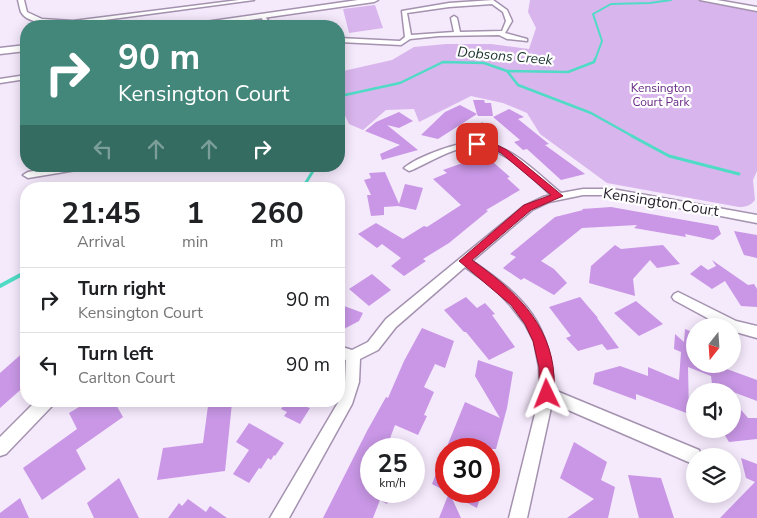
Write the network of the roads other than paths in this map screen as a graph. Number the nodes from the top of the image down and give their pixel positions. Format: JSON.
{"nodes":[{"id":1,"x":21,"y":0,"type":"edge"},
{"id":2,"x":251,"y":0,"type":"edge"},
{"id":3,"x":374,"y":0,"type":"edge"},
{"id":4,"x":491,"y":0,"type":"edge"},
{"id":5,"x":704,"y":0,"type":"edge"},
{"id":6,"x":757,"y":9,"type":"edge"},
{"id":7,"x":262,"y":16,"type":"junction"},
{"id":8,"x":454,"y":18,"type":"dead end"},
{"id":9,"x":39,"y":20,"type":"edge"},
{"id":10,"x":96,"y":20,"type":"edge"},
{"id":11,"x":234,"y":20,"type":"edge"},
{"id":12,"x":265,"y":20,"type":"edge"},
{"id":13,"x":457,"y":33,"type":"junction"},
{"id":14,"x":500,"y":33,"type":"junction"},
{"id":15,"x":408,"y":38,"type":"junction"},
{"id":16,"x":345,"y":40,"type":"edge"},
{"id":17,"x":525,"y":40,"type":"dead end"},
{"id":18,"x":20,"y":49,"type":"edge"},
{"id":19,"x":0,"y":51,"type":"edge"},
{"id":20,"x":20,"y":78,"type":"edge"},
{"id":21,"x":0,"y":81,"type":"edge"},
{"id":22,"x":485,"y":126,"type":"dead end"},
{"id":23,"x":484,"y":144,"type":"junction"},
{"id":24,"x":409,"y":168,"type":"dead end"},
{"id":25,"x":46,"y":172,"type":"edge"},
{"id":26,"x":28,"y":175,"type":"dead end"},
{"id":27,"x":558,"y":196,"type":"junction"},
{"id":28,"x":757,"y":219,"type":"edge"},
{"id":29,"x":464,"y":261,"type":"junction"},
{"id":30,"x":678,"y":297,"type":"dead end"},
{"id":31,"x":757,"y":332,"type":"edge"},
{"id":32,"x":345,"y":354,"type":"edge"},
{"id":33,"x":353,"y":356,"type":"junction"},
{"id":34,"x":547,"y":394,"type":"junction"},
{"id":35,"x":345,"y":402,"type":"edge"},
{"id":36,"x":41,"y":407,"type":"edge"},
{"id":37,"x":342,"y":407,"type":"edge"},
{"id":38,"x":0,"y":448,"type":"edge"},
{"id":39,"x":686,"y":453,"type":"edge"},
{"id":40,"x":279,"y":518,"type":"edge"},
{"id":41,"x":518,"y":518,"type":"edge"}],
"edges":[{"from":1,"to":9,"type":"street"},
{"from":2,"to":10,"type":"street"},
{"from":3,"to":7,"type":"main road"},
{"from":4,"to":14,"type":"street"},
{"from":4,"to":15,"type":"street"},
{"from":5,"to":6,"type":"main road"},
{"from":7,"to":11,"type":"main road"},
{"from":7,"to":12,"type":"street"},
{"from":8,"to":13,"type":"street"},
{"from":13,"to":14,"type":"street"},
{"from":13,"to":15,"type":"street"},
{"from":14,"to":17,"type":"street"},
{"from":15,"to":16,"type":"street"},
{"from":18,"to":19,"type":"main road"},
{"from":20,"to":21,"type":"street"},
{"from":22,"to":23,"type":"street"},
{"from":23,"to":24,"type":"street"},
{"from":23,"to":27,"type":"street"},
{"from":25,"to":26,"type":"street"},
{"from":27,"to":28,"type":"street","name":"Kensington Court"},
{"from":27,"to":29,"type":"street","name":"Kensington Court"},
{"from":29,"to":33,"type":"street","name":"Kensington Court"},
{"from":29,"to":34,"type":"street"},
{"from":30,"to":31,"type":"street"},
{"from":32,"to":33,"type":"street"},
{"from":33,"to":35,"type":"street"},
{"from":34,"to":39,"type":"street"},
{"from":34,"to":41,"type":"street"},
{"from":36,"to":38,"type":"street"},
{"from":37,"to":40,"type":"street"}]}
